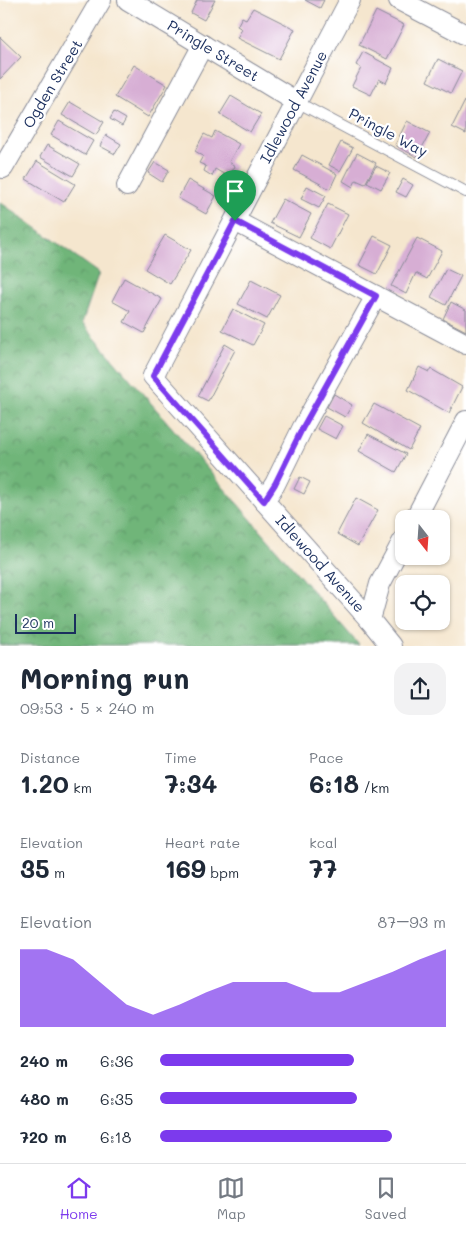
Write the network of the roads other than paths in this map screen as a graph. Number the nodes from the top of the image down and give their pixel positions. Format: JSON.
{"nodes":[{"id":1,"x":101,"y":0,"type":"edge"},
{"id":2,"x":128,"y":0,"type":"edge"},
{"id":3,"x":350,"y":0,"type":"edge"},
{"id":4,"x":400,"y":0,"type":"edge"},
{"id":5,"x":466,"y":35,"type":"edge"},
{"id":6,"x":202,"y":45,"type":"junction"},
{"id":7,"x":297,"y":102,"type":"junction"},
{"id":8,"x":3,"y":168,"type":"dead end"},
{"id":9,"x":127,"y":186,"type":"dead end"},
{"id":10,"x":466,"y":192,"type":"edge"},
{"id":11,"x":235,"y":221,"type":"junction"},
{"id":12,"x":376,"y":296,"type":"junction"},
{"id":13,"x":466,"y":344,"type":"edge"},
{"id":14,"x":466,"y":421,"type":"edge"},
{"id":15,"x":461,"y":443,"type":"edge"},
{"id":16,"x":264,"y":501,"type":"junction"},
{"id":17,"x":420,"y":510,"type":"edge"},
{"id":18,"x":395,"y":556,"type":"edge"},
{"id":19,"x":370,"y":620,"type":"junction"},
{"id":20,"x":391,"y":646,"type":"edge"}],
"edges":[{"from":1,"to":8,"type":"street","name":"Ogden Street"},
{"from":2,"to":6,"type":"street","name":"Pringle Street"},
{"from":3,"to":7,"type":"street","name":"Idlewood Avenue"},
{"from":4,"to":5,"type":"street"},
{"from":6,"to":7,"type":"street","name":"Pringle Street"},
{"from":6,"to":9,"type":"street"},
{"from":7,"to":10,"type":"lane","name":"Pringle Way"},
{"from":7,"to":11,"type":"street","name":"Idlewood Avenue"},
{"from":11,"to":12,"type":"street"},
{"from":11,"to":16,"type":"street","name":"Idlewood Avenue"},
{"from":12,"to":13,"type":"street"},
{"from":12,"to":16,"type":"street"},
{"from":14,"to":15,"type":"street"},
{"from":15,"to":17,"type":"street"},
{"from":16,"to":19,"type":"street","name":"Idlewood Avenue"},
{"from":18,"to":19,"type":"street"},
{"from":19,"to":20,"type":"street","name":"Idlewood Avenue"}]}
